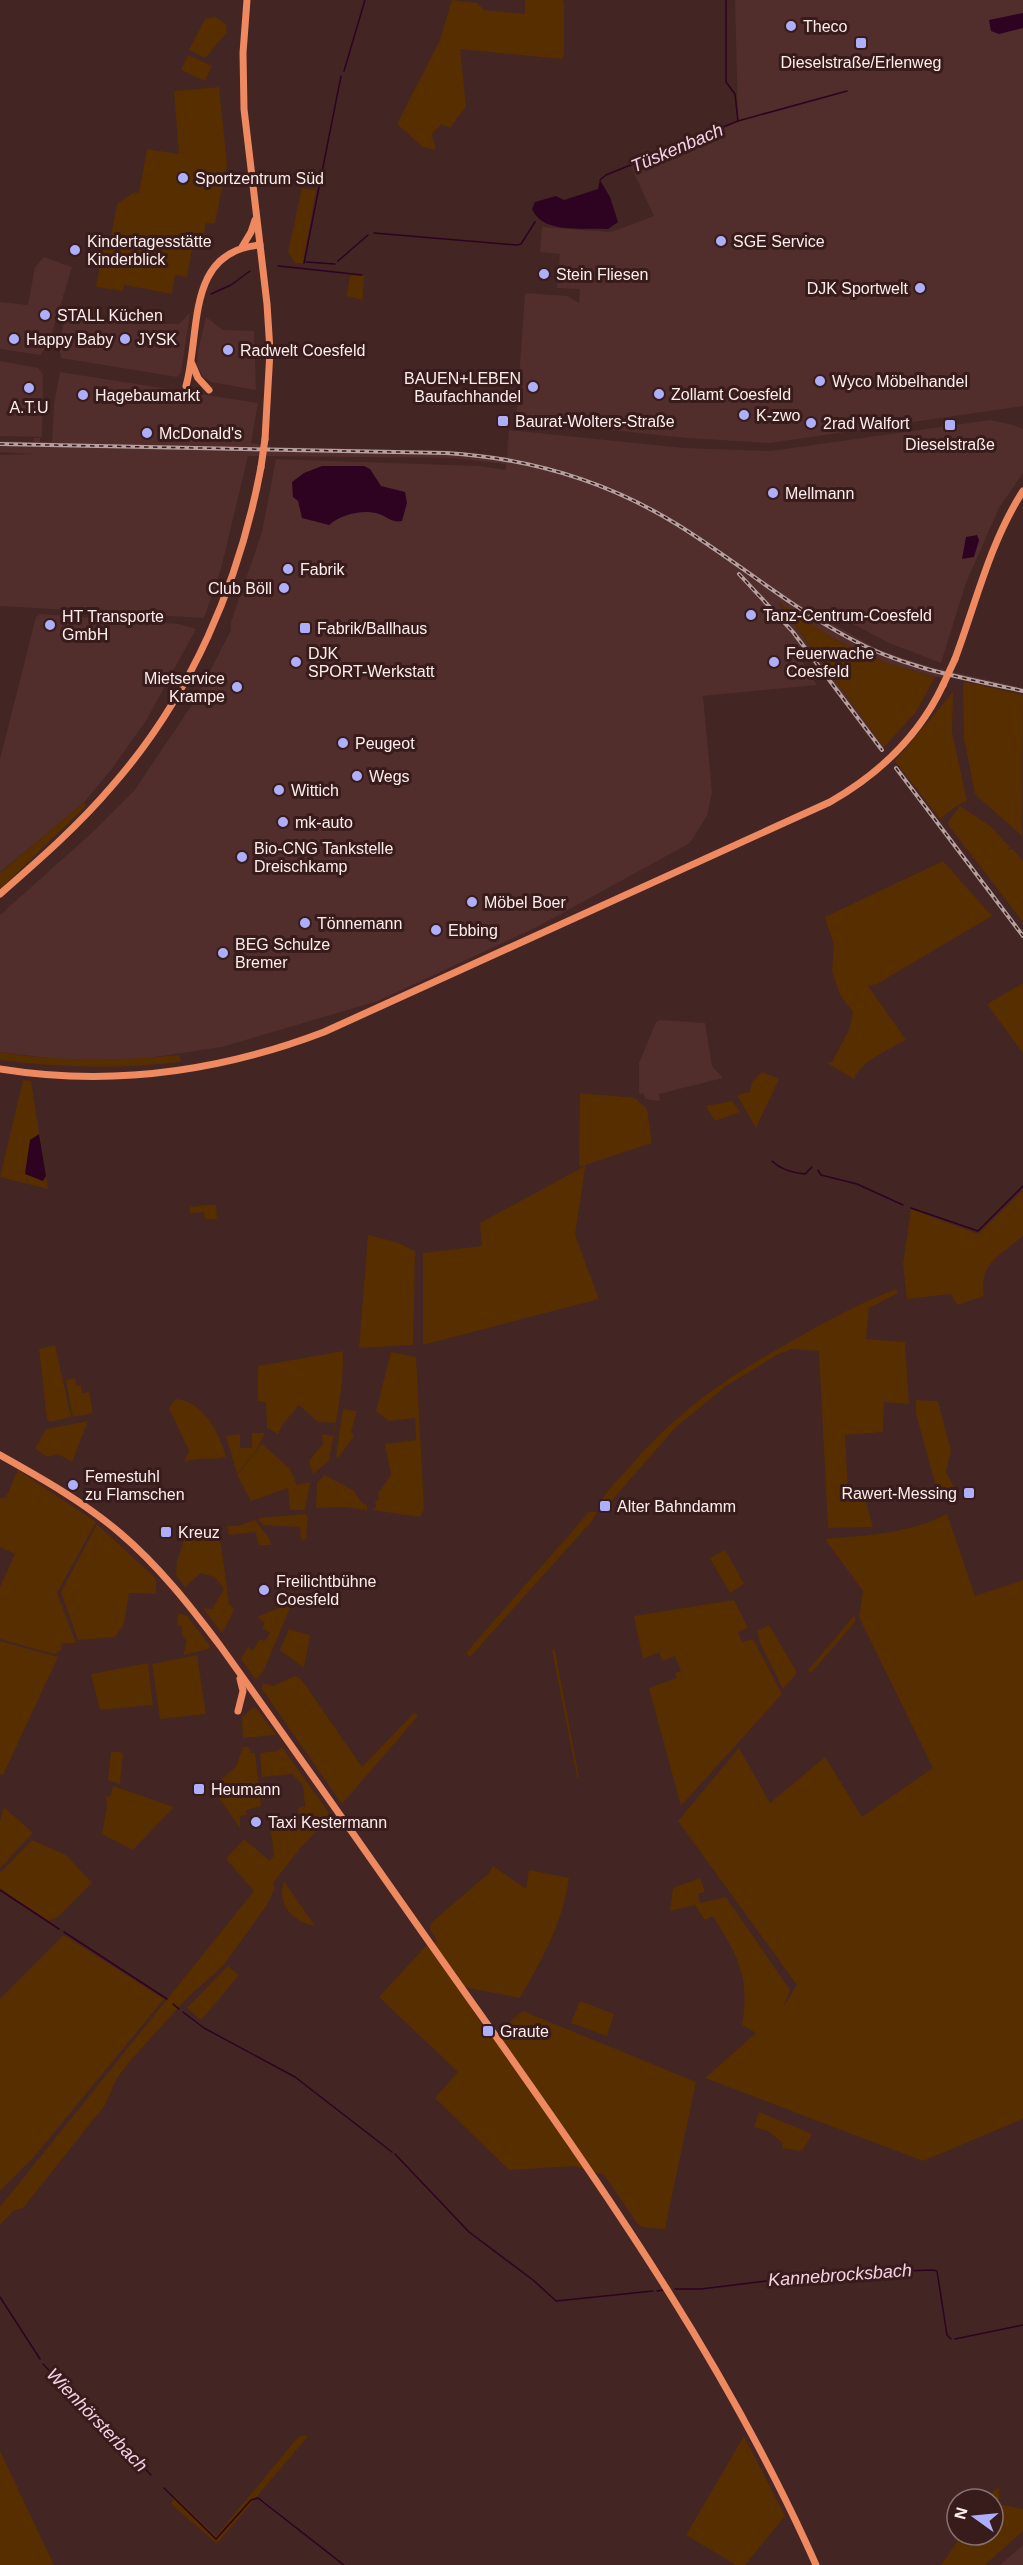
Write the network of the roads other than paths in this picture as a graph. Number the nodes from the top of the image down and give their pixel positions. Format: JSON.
{"nodes":[{"id":1,"x":247,"y":0,"type":"edge"},
{"id":2,"x":256,"y":215,"type":"junction"},
{"id":3,"x":260,"y":245,"type":"junction"},
{"id":4,"x":242,"y":247,"type":"junction"},
{"id":5,"x":191,"y":362,"type":"junction"},
{"id":6,"x":186,"y":386,"type":"dead end"},
{"id":7,"x":209,"y":390,"type":"dead end"},
{"id":8,"x":1023,"y":491,"type":"edge"},
{"id":9,"x":0,"y":894,"type":"edge"},
{"id":10,"x":0,"y":1069,"type":"edge"},
{"id":11,"x":0,"y":1455,"type":"edge"},
{"id":12,"x":239,"y":1673,"type":"junction"},
{"id":13,"x":238,"y":1711,"type":"dead end"},
{"id":14,"x":816,"y":2565,"type":"edge"}],
"edges":[{"from":1,"to":2,"type":"main road"},
{"from":2,"to":3,"type":"main road"},
{"from":2,"to":4,"type":"main road"},
{"from":3,"to":4,"type":"main road"},
{"from":3,"to":9,"type":"main road","bridge":true},
{"from":4,"to":5,"type":"main road"},
{"from":5,"to":6,"type":"main road"},
{"from":5,"to":7,"type":"main road"},
{"from":8,"to":10,"type":"main road","bridge":true},
{"from":11,"to":12,"type":"main road"},
{"from":12,"to":13,"type":"main road"},
{"from":12,"to":14,"type":"main road"}]}
